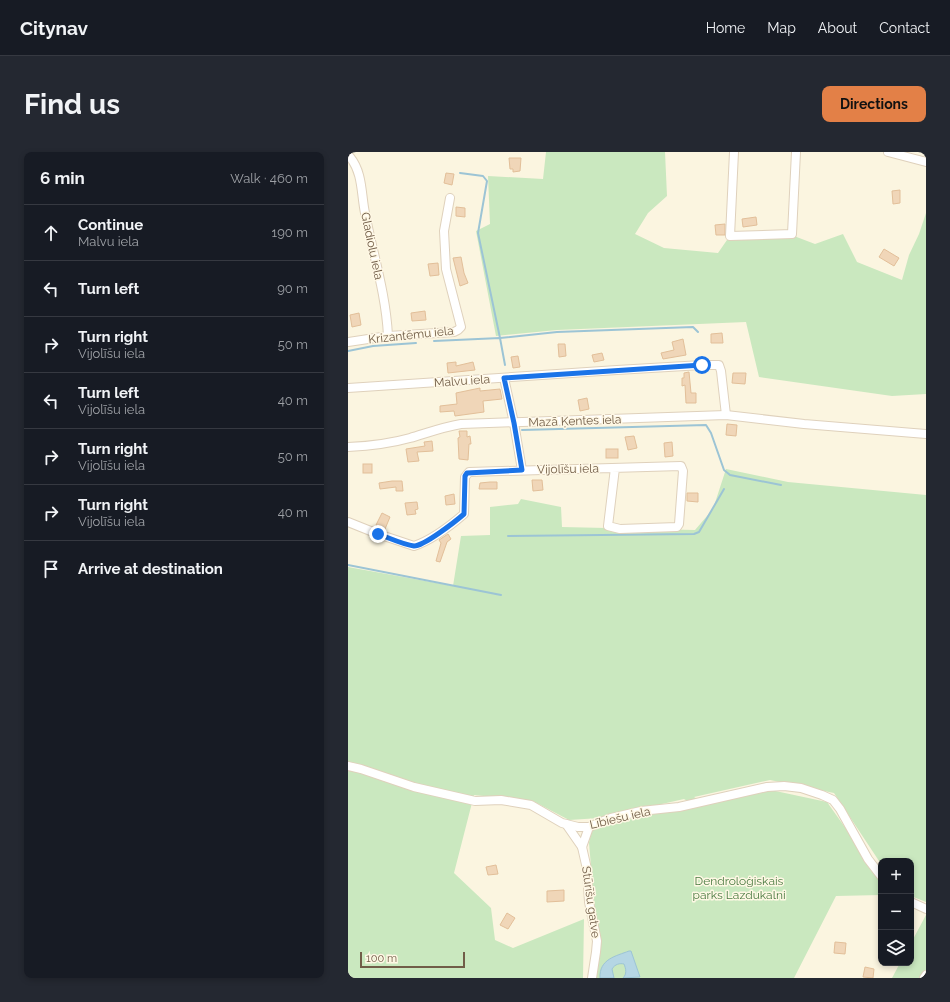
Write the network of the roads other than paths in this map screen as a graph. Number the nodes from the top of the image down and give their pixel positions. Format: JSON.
{"nodes":[{"id":1,"x":734,"y":152,"type":"edge"},
{"id":2,"x":796,"y":152,"type":"edge"},
{"id":3,"x":888,"y":152,"type":"edge"},
{"id":4,"x":352,"y":156,"type":"edge"},
{"id":5,"x":926,"y":162,"type":"edge"},
{"id":6,"x":450,"y":198,"type":"dead end"},
{"id":7,"x":388,"y":336,"type":"junction"},
{"id":8,"x":348,"y":342,"type":"edge"},
{"id":9,"x":504,"y":378,"type":"junction"},
{"id":10,"x":348,"y":388,"type":"edge"},
{"id":11,"x":726,"y":415,"type":"junction"},
{"id":12,"x":514,"y":423,"type":"junction"},
{"id":13,"x":926,"y":434,"type":"edge"},
{"id":14,"x":348,"y":447,"type":"edge"},
{"id":15,"x":615,"y":468,"type":"junction"},
{"id":16,"x":522,"y":470,"type":"junction"},
{"id":17,"x":348,"y":522,"type":"edge"},
{"id":18,"x":348,"y":766,"type":"edge"},
{"id":19,"x":566,"y":824,"type":"junction"},
{"id":20,"x":589,"y":827,"type":"junction"},
{"id":21,"x":582,"y":847,"type":"junction"},
{"id":22,"x":878,"y":872,"type":"edge"},
{"id":23,"x":914,"y":903,"type":"edge"},
{"id":24,"x":926,"y":909,"type":"edge"},
{"id":25,"x":926,"y":975,"type":"edge"},
{"id":26,"x":592,"y":978,"type":"edge"},
{"id":27,"x":924,"y":978,"type":"edge"}],
"edges":[{"from":1,"to":2,"type":"street"},
{"from":3,"to":5,"type":"street"},
{"from":4,"to":7,"type":"street","name":"Gladiolu iela"},
{"from":6,"to":7,"type":"street","name":"Krizantēmu iela"},
{"from":7,"to":8,"type":"street","name":"Krizantēmu iela"},
{"from":9,"to":10,"type":"street","name":"Malvu iela"},
{"from":9,"to":11,"type":"street","name":"Malvu iela"},
{"from":9,"to":12,"type":"street"},
{"from":11,"to":12,"type":"street","name":"Mazā Ķentes iela"},
{"from":11,"to":13,"type":"street","name":"Mazā Ķentes iela"},
{"from":12,"to":14,"type":"street","name":"Mazā Ķentes iela"},
{"from":12,"to":16,"type":"street"},
{"from":15,"to":15,"type":"street","name":"Vijolīšu iela"},
{"from":15,"to":16,"type":"street","name":"Vijolīšu iela"},
{"from":16,"to":17,"type":"street","name":"Vijolīšu iela"},
{"from":18,"to":19,"type":"street","name":"Lībiešu iela"},
{"from":19,"to":20,"type":"street","name":"Lībiešu iela"},
{"from":19,"to":21,"type":"street"},
{"from":20,"to":21,"type":"street"},
{"from":20,"to":22,"type":"street","name":"Lībiešu iela"},
{"from":21,"to":26,"type":"street","name":"Stūrīšu gatve"},
{"from":23,"to":24,"type":"street"},
{"from":25,"to":27,"type":"street"}]}
